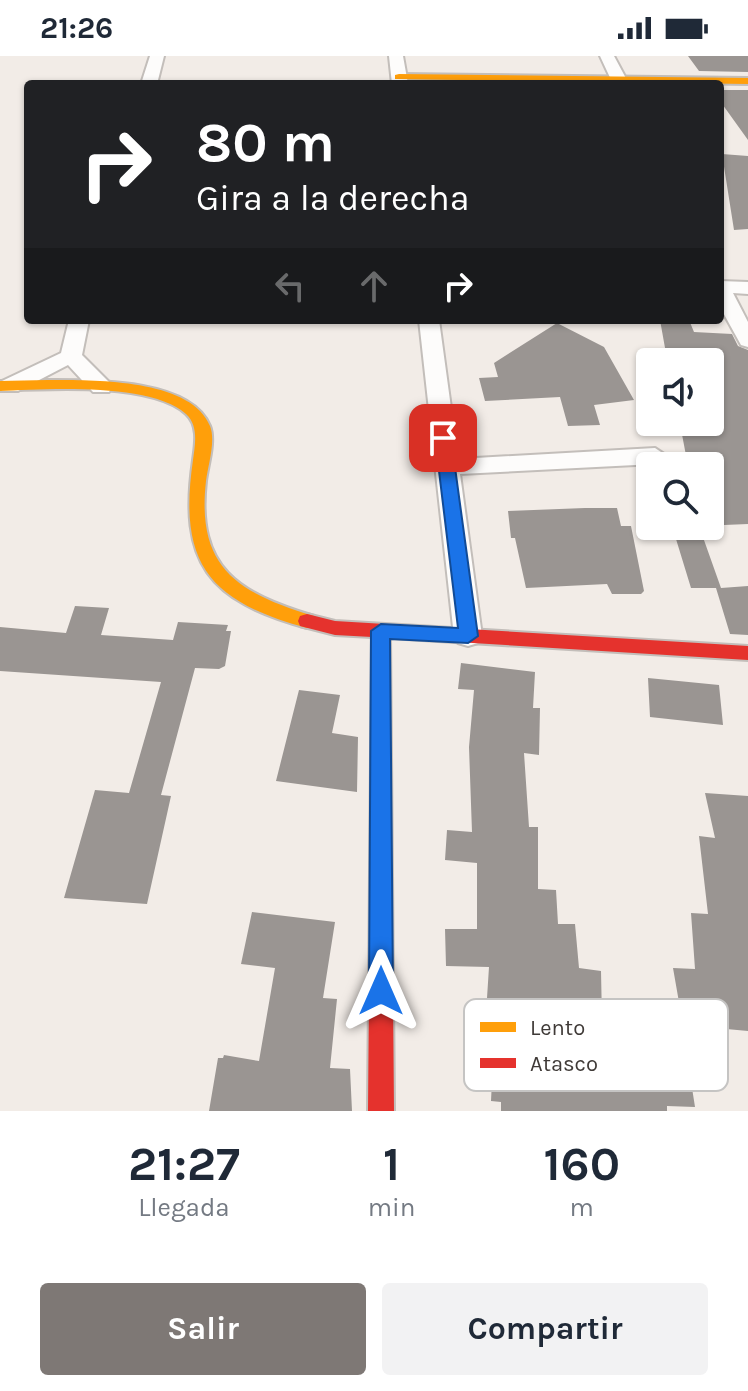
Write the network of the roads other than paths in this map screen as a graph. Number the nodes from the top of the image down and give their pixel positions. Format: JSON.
{"nodes":[{"id":1,"x":157,"y":56,"type":"edge"},
{"id":2,"x":396,"y":56,"type":"edge"},
{"id":3,"x":607,"y":56,"type":"edge"},
{"id":4,"x":150,"y":80,"type":"edge"},
{"id":5,"x":400,"y":80,"type":"edge"},
{"id":6,"x":619,"y":80,"type":"edge"},
{"id":7,"x":724,"y":81,"type":"edge"},
{"id":8,"x":748,"y":81,"type":"edge"},
{"id":9,"x":724,"y":287,"type":"edge"},
{"id":10,"x":748,"y":288,"type":"edge"},
{"id":11,"x":724,"y":295,"type":"edge"},
{"id":12,"x":78,"y":324,"type":"edge"},
{"id":13,"x":429,"y":324,"type":"edge"},
{"id":14,"x":748,"y":341,"type":"edge"},
{"id":15,"x":71,"y":356,"type":"junction"},
{"id":16,"x":5,"y":386,"type":"edge"},
{"id":17,"x":101,"y":387,"type":"junction"},
{"id":18,"x":636,"y":457,"type":"edge"},
{"id":19,"x":447,"y":467,"type":"junction"},
{"id":20,"x":381,"y":631,"type":"junction"},
{"id":21,"x":468,"y":636,"type":"junction"},
{"id":22,"x":748,"y":653,"type":"edge"},
{"id":23,"x":381,"y":1111,"type":"edge"}],
"edges":[{"from":1,"to":4,"type":"street"},
{"from":2,"to":5,"type":"street"},
{"from":3,"to":6,"type":"street"},
{"from":7,"to":8,"type":"street"},
{"from":9,"to":10,"type":"street"},
{"from":11,"to":14,"type":"street"},
{"from":12,"to":15,"type":"street"},
{"from":13,"to":19,"type":"street"},
{"from":15,"to":16,"type":"street"},
{"from":15,"to":17,"type":"street"},
{"from":16,"to":17,"type":"street"},
{"from":17,"to":20,"type":"street"},
{"from":18,"to":19,"type":"street"},
{"from":19,"to":21,"type":"street"},
{"from":20,"to":21,"type":"street"},
{"from":20,"to":23,"type":"street"},
{"from":21,"to":22,"type":"street"}]}
